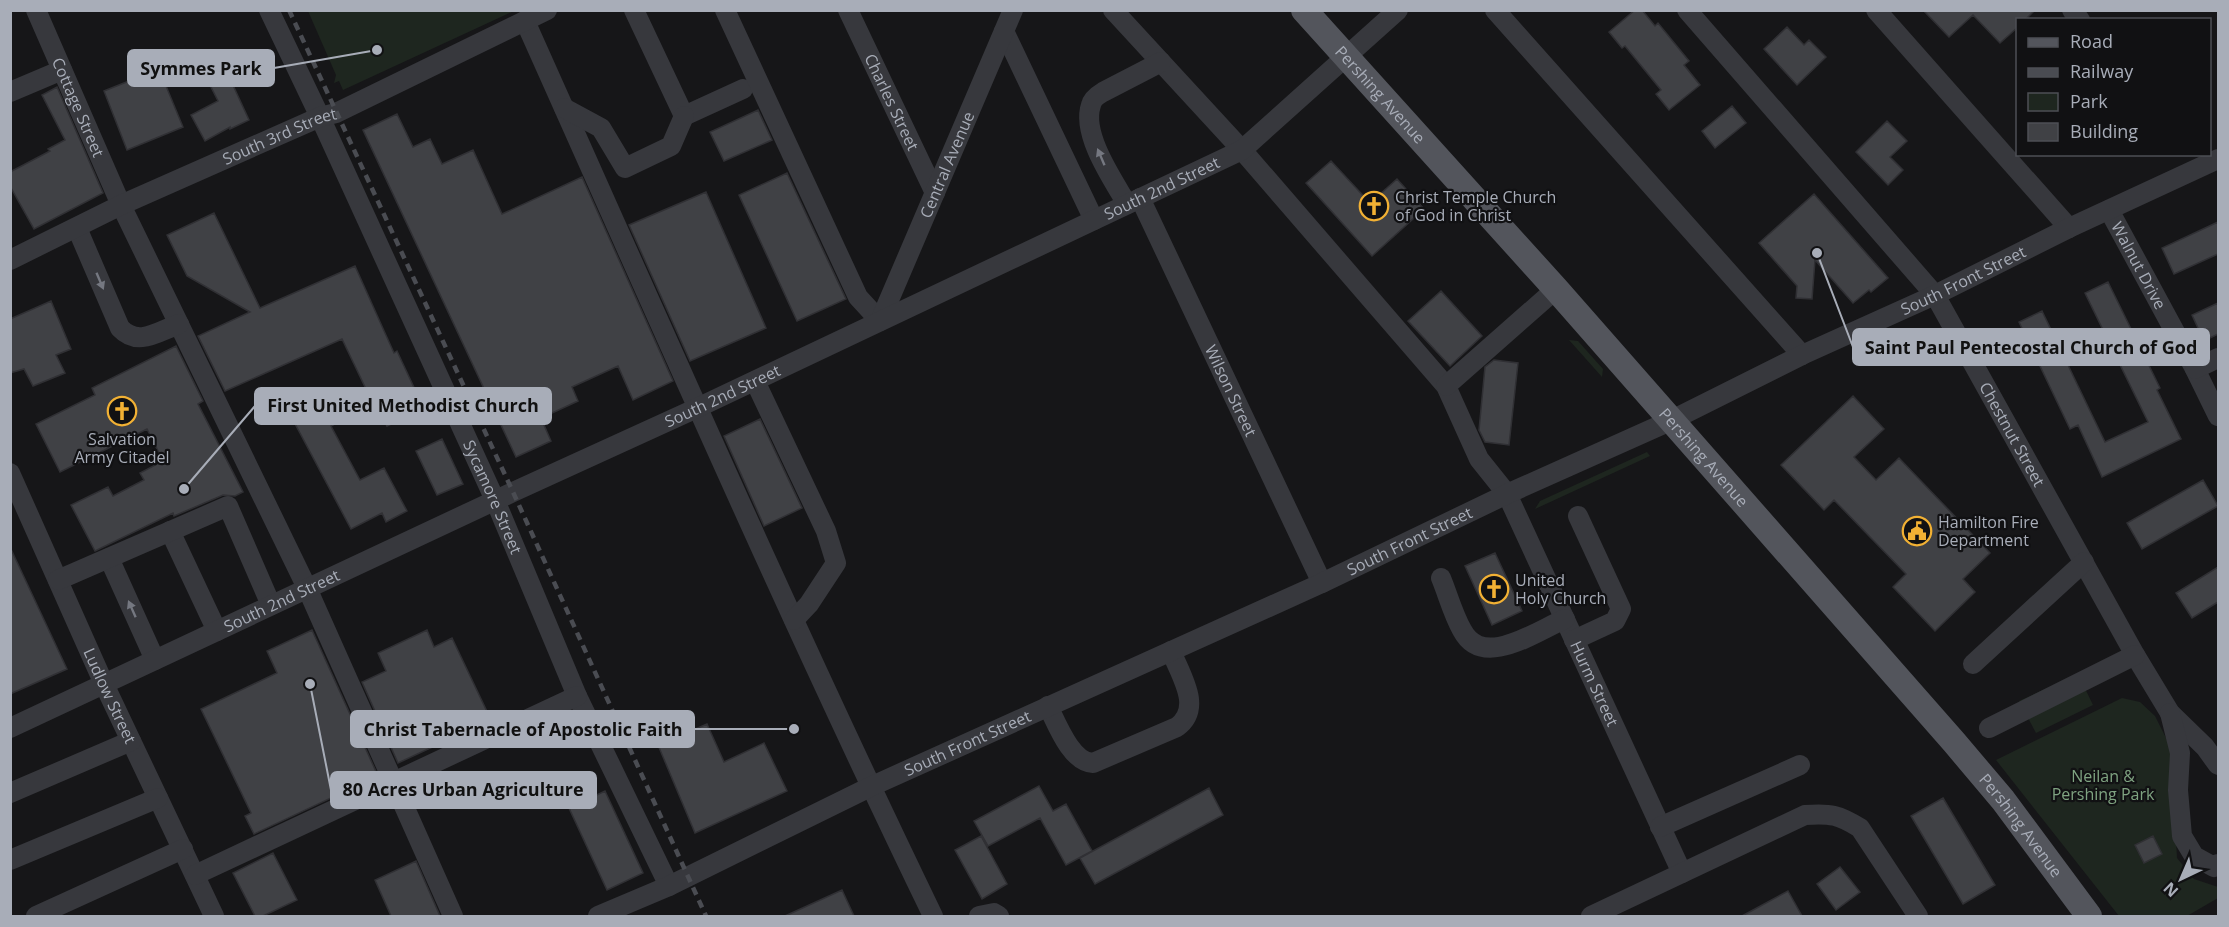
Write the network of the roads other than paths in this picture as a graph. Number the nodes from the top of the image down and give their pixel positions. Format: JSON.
{"nodes":[{"id":1,"x":36,"y":10,"type":"edge"},
{"id":2,"x":268,"y":10,"type":"edge"},
{"id":3,"x":547,"y":10,"type":"edge"},
{"id":4,"x":634,"y":10,"type":"edge"},
{"id":5,"x":726,"y":10,"type":"edge"},
{"id":6,"x":1013,"y":10,"type":"edge"},
{"id":7,"x":1113,"y":10,"type":"edge"},
{"id":8,"x":1304,"y":10,"type":"edge"},
{"id":9,"x":1398,"y":10,"type":"edge"},
{"id":10,"x":1495,"y":10,"type":"edge"},
{"id":11,"x":1687,"y":10,"type":"edge"},
{"id":12,"x":1876,"y":10,"type":"edge"},
{"id":13,"x":855,"y":13,"type":"edge"},
{"id":14,"x":525,"y":21,"type":"junction"},
{"id":15,"x":1004,"y":31,"type":"junction"},
{"id":16,"x":1345,"y":58,"type":"junction"},
{"id":17,"x":1161,"y":62,"type":"junction"},
{"id":18,"x":62,"y":70,"type":"junction"},
{"id":19,"x":743,"y":89,"type":"dead end"},
{"id":20,"x":10,"y":92,"type":"edge"},
{"id":21,"x":564,"y":108,"type":"junction"},
{"id":22,"x":684,"y":116,"type":"junction"},
{"id":23,"x":320,"y":117,"type":"junction"},
{"id":24,"x":1242,"y":150,"type":"junction"},
{"id":25,"x":2207,"y":159,"type":"edge"},
{"id":26,"x":935,"y":193,"type":"junction"},
{"id":27,"x":1134,"y":201,"type":"junction"},
{"id":28,"x":122,"y":205,"type":"junction"},
{"id":29,"x":2109,"y":210,"type":"junction"},
{"id":30,"x":1094,"y":220,"type":"junction"},
{"id":31,"x":77,"y":228,"type":"junction"},
{"id":32,"x":2069,"y":228,"type":"junction"},
{"id":33,"x":10,"y":260,"type":"edge"},
{"id":34,"x":1556,"y":290,"type":"junction"},
{"id":35,"x":1935,"y":295,"type":"junction"},
{"id":36,"x":880,"y":321,"type":"junction"},
{"id":37,"x":179,"y":324,"type":"junction"},
{"id":38,"x":1802,"y":355,"type":"junction"},
{"id":39,"x":2218,"y":358,"type":"edge"},
{"id":40,"x":2195,"y":369,"type":"junction"},
{"id":41,"x":755,"y":381,"type":"junction"},
{"id":42,"x":1446,"y":386,"type":"junction"},
{"id":43,"x":697,"y":408,"type":"junction"},
{"id":44,"x":2218,"y":416,"type":"edge"},
{"id":45,"x":1670,"y":421,"type":"junction"},
{"id":46,"x":10,"y":473,"type":"edge"},
{"id":47,"x":15,"y":494,"type":"edge"},
{"id":48,"x":1507,"y":494,"type":"junction"},
{"id":49,"x":495,"y":500,"type":"junction"},
{"id":50,"x":1578,"y":516,"type":"dead end"},
{"id":51,"x":170,"y":531,"type":"junction"},
{"id":52,"x":109,"y":558,"type":"junction"},
{"id":53,"x":2085,"y":562,"type":"junction"},
{"id":54,"x":1441,"y":578,"type":"dead end"},
{"id":55,"x":58,"y":580,"type":"junction"},
{"id":56,"x":1322,"y":583,"type":"junction"},
{"id":57,"x":306,"y":588,"type":"junction"},
{"id":58,"x":271,"y":604,"type":"junction"},
{"id":59,"x":1565,"y":619,"type":"junction"},
{"id":60,"x":794,"y":620,"type":"junction"},
{"id":61,"x":217,"y":631,"type":"junction"},
{"id":62,"x":1574,"y":640,"type":"junction"},
{"id":63,"x":1171,"y":651,"type":"junction"},
{"id":64,"x":2135,"y":655,"type":"junction"},
{"id":65,"x":155,"y":660,"type":"junction"},
{"id":66,"x":1973,"y":664,"type":"dead end"},
{"id":67,"x":104,"y":684,"type":"junction"},
{"id":68,"x":577,"y":696,"type":"junction"},
{"id":69,"x":1048,"y":706,"type":"junction"},
{"id":70,"x":2170,"y":713,"type":"junction"},
{"id":71,"x":10,"y":728,"type":"edge"},
{"id":72,"x":1989,"y":728,"type":"dead end"},
{"id":73,"x":130,"y":741,"type":"junction"},
{"id":74,"x":1800,"y":765,"type":"dead end"},
{"id":75,"x":2218,"y":765,"type":"edge"},
{"id":76,"x":392,"y":783,"type":"junction"},
{"id":77,"x":870,"y":787,"type":"junction"},
{"id":78,"x":10,"y":793,"type":"edge"},
{"id":79,"x":158,"y":798,"type":"junction"},
{"id":80,"x":1660,"y":827,"type":"junction"},
{"id":81,"x":183,"y":849,"type":"junction"},
{"id":82,"x":10,"y":860,"type":"edge"},
{"id":83,"x":2218,"y":864,"type":"edge"},
{"id":84,"x":1682,"y":873,"type":"junction"},
{"id":85,"x":195,"y":875,"type":"junction"},
{"id":86,"x":669,"y":886,"type":"junction"},
{"id":87,"x":620,"y":912,"type":"edge"},
{"id":88,"x":36,"y":916,"type":"edge"},
{"id":89,"x":214,"y":916,"type":"edge"},
{"id":90,"x":453,"y":916,"type":"edge"},
{"id":91,"x":598,"y":916,"type":"edge"},
{"id":92,"x":933,"y":916,"type":"edge"},
{"id":93,"x":979,"y":916,"type":"edge"},
{"id":94,"x":999,"y":916,"type":"edge"},
{"id":95,"x":1591,"y":916,"type":"edge"},
{"id":96,"x":1918,"y":916,"type":"edge"},
{"id":97,"x":2089,"y":916,"type":"edge"}],
"edges":[{"from":1,"to":18,"type":"street","name":"Cottage Street"},
{"from":2,"to":23,"type":"street","name":"Sycamore Street"},
{"from":3,"to":14,"type":"street","name":"South 3rd Street"},
{"from":4,"to":22,"type":"street"},
{"from":5,"to":36,"type":"street"},
{"from":6,"to":15,"type":"street","name":"Central Avenue"},
{"from":7,"to":17,"type":"street","name":"Hurm Street"},
{"from":8,"to":16,"type":"main road","name":"Pershing Avenue"},
{"from":9,"to":16,"type":"street","name":"South 2nd Street"},
{"from":10,"to":38,"type":"street"},
{"from":11,"to":35,"type":"street","name":"Chestnut Street"},
{"from":12,"to":32,"type":"street"},
{"from":13,"to":26,"type":"street","name":"Charles Street"},
{"from":14,"to":21,"type":"street"},
{"from":14,"to":23,"type":"street","name":"South 3rd Street"},
{"from":15,"to":26,"type":"street","name":"Central Avenue"},
{"from":15,"to":30,"type":"street"},
{"from":16,"to":24,"type":"street","name":"South 2nd Street"},
{"from":16,"to":34,"type":"main road","name":"Pershing Avenue"},
{"from":17,"to":24,"type":"street","name":"Hurm Street"},
{"from":27,"to":17,"type":"street","name":"Wilson Street","one_way":true},
{"from":18,"to":20,"type":"street"},
{"from":18,"to":28,"type":"street","name":"Cottage Street"},
{"from":19,"to":22,"type":"street"},
{"from":21,"to":22,"type":"street"},
{"from":21,"to":43,"type":"street"},
{"from":23,"to":28,"type":"street","name":"South 3rd Street"},
{"from":23,"to":49,"type":"street","name":"Sycamore Street"},
{"from":24,"to":27,"type":"street","name":"South 2nd Street"},
{"from":24,"to":42,"type":"street","name":"Hurm Street"},
{"from":25,"to":29,"type":"street","name":"South Front Street"},
{"from":26,"to":36,"type":"street","name":"Central Avenue"},
{"from":27,"to":30,"type":"street","name":"South 2nd Street"},
{"from":27,"to":56,"type":"street","name":"Wilson Street"},
{"from":28,"to":31,"type":"street","name":"South 3rd Street"},
{"from":28,"to":37,"type":"street","name":"Cottage Street"},
{"from":29,"to":32,"type":"street","name":"South Front Street"},
{"from":29,"to":40,"type":"street","name":"Walnut Drive"},
{"from":30,"to":36,"type":"street","name":"South 2nd Street"},
{"from":31,"to":33,"type":"street","name":"South 3rd Street"},
{"from":31,"to":37,"type":"street","one_way":true},
{"from":32,"to":35,"type":"street","name":"South Front Street"},
{"from":34,"to":42,"type":"street"},
{"from":34,"to":45,"type":"main road","name":"Pershing Avenue"},
{"from":35,"to":38,"type":"street","name":"South Front Street"},
{"from":35,"to":53,"type":"street","name":"Chestnut Street"},
{"from":36,"to":41,"type":"street","name":"South 2nd Street"},
{"from":37,"to":57,"type":"street","name":"Cottage Street"},
{"from":38,"to":45,"type":"street","name":"South Front Street"},
{"from":39,"to":40,"type":"street"},
{"from":40,"to":44,"type":"street","name":"Walnut Drive"},
{"from":41,"to":43,"type":"street","name":"South 2nd Street"},
{"from":41,"to":60,"type":"street"},
{"from":42,"to":48,"type":"street","name":"Hurm Street"},
{"from":43,"to":49,"type":"street","name":"South 2nd Street"},
{"from":43,"to":60,"type":"street"},
{"from":45,"to":48,"type":"street","name":"South Front Street"},
{"from":45,"to":97,"type":"main road","name":"Pershing Avenue"},
{"from":46,"to":47,"type":"street","name":"Ludlow Street"},
{"from":47,"to":55,"type":"street","name":"Ludlow Street"},
{"from":48,"to":56,"type":"street","name":"South Front Street"},
{"from":48,"to":59,"type":"street","name":"Hurm Street"},
{"from":49,"to":57,"type":"street","name":"South 2nd Street"},
{"from":49,"to":68,"type":"street","name":"Sycamore Street"},
{"from":50,"to":62,"type":"street"},
{"from":51,"to":52,"type":"street"},
{"from":51,"to":58,"type":"street"},
{"from":51,"to":61,"type":"street"},
{"from":52,"to":55,"type":"street"},
{"from":65,"to":52,"type":"street","one_way":true},
{"from":53,"to":64,"type":"street","name":"Chestnut Street"},
{"from":53,"to":66,"type":"street"},
{"from":54,"to":59,"type":"street"},
{"from":55,"to":67,"type":"street","name":"Ludlow Street"},
{"from":56,"to":63,"type":"street","name":"South Front Street"},
{"from":57,"to":58,"type":"street","name":"South 2nd Street"},
{"from":57,"to":76,"type":"street","name":"Cottage Street"},
{"from":58,"to":61,"type":"street","name":"South 2nd Street"},
{"from":59,"to":62,"type":"street","name":"Hurm Street"},
{"from":60,"to":77,"type":"street"},
{"from":61,"to":65,"type":"street","name":"South 2nd Street"},
{"from":62,"to":80,"type":"street","name":"Hurm Street"},
{"from":63,"to":69,"type":"street","name":"South Front Street"},
{"from":63,"to":69,"type":"street"},
{"from":64,"to":70,"type":"street","name":"Chestnut Street"},
{"from":64,"to":72,"type":"street"},
{"from":65,"to":67,"type":"street","name":"South 2nd Street"},
{"from":67,"to":71,"type":"street","name":"South 2nd Street"},
{"from":67,"to":73,"type":"street","name":"Ludlow Street"},
{"from":68,"to":76,"type":"street"},
{"from":68,"to":86,"type":"street","name":"Sycamore Street"},
{"from":69,"to":77,"type":"street","name":"South Front Street"},
{"from":70,"to":75,"type":"street","name":"Chestnut Street"},
{"from":70,"to":83,"type":"street","name":"Chestnut Street"},
{"from":73,"to":78,"type":"street"},
{"from":73,"to":79,"type":"street","name":"Ludlow Street"},
{"from":74,"to":80,"type":"street"},
{"from":76,"to":85,"type":"street"},
{"from":76,"to":90,"type":"street","name":"Cottage Street"},
{"from":77,"to":86,"type":"street","name":"South Front Street"},
{"from":77,"to":92,"type":"street"},
{"from":79,"to":81,"type":"street","name":"Ludlow Street"},
{"from":79,"to":82,"type":"street"},
{"from":80,"to":84,"type":"street","name":"Hurm Street"},
{"from":81,"to":85,"type":"street","name":"Ludlow Street"},
{"from":81,"to":88,"type":"street"},
{"from":84,"to":95,"type":"street"},
{"from":84,"to":96,"type":"street"},
{"from":85,"to":89,"type":"street","name":"Ludlow Street"},
{"from":86,"to":87,"type":"street","name":"South Front Street"},
{"from":87,"to":91,"type":"street","name":"South Front Street"},
{"from":93,"to":94,"type":"street"}]}
